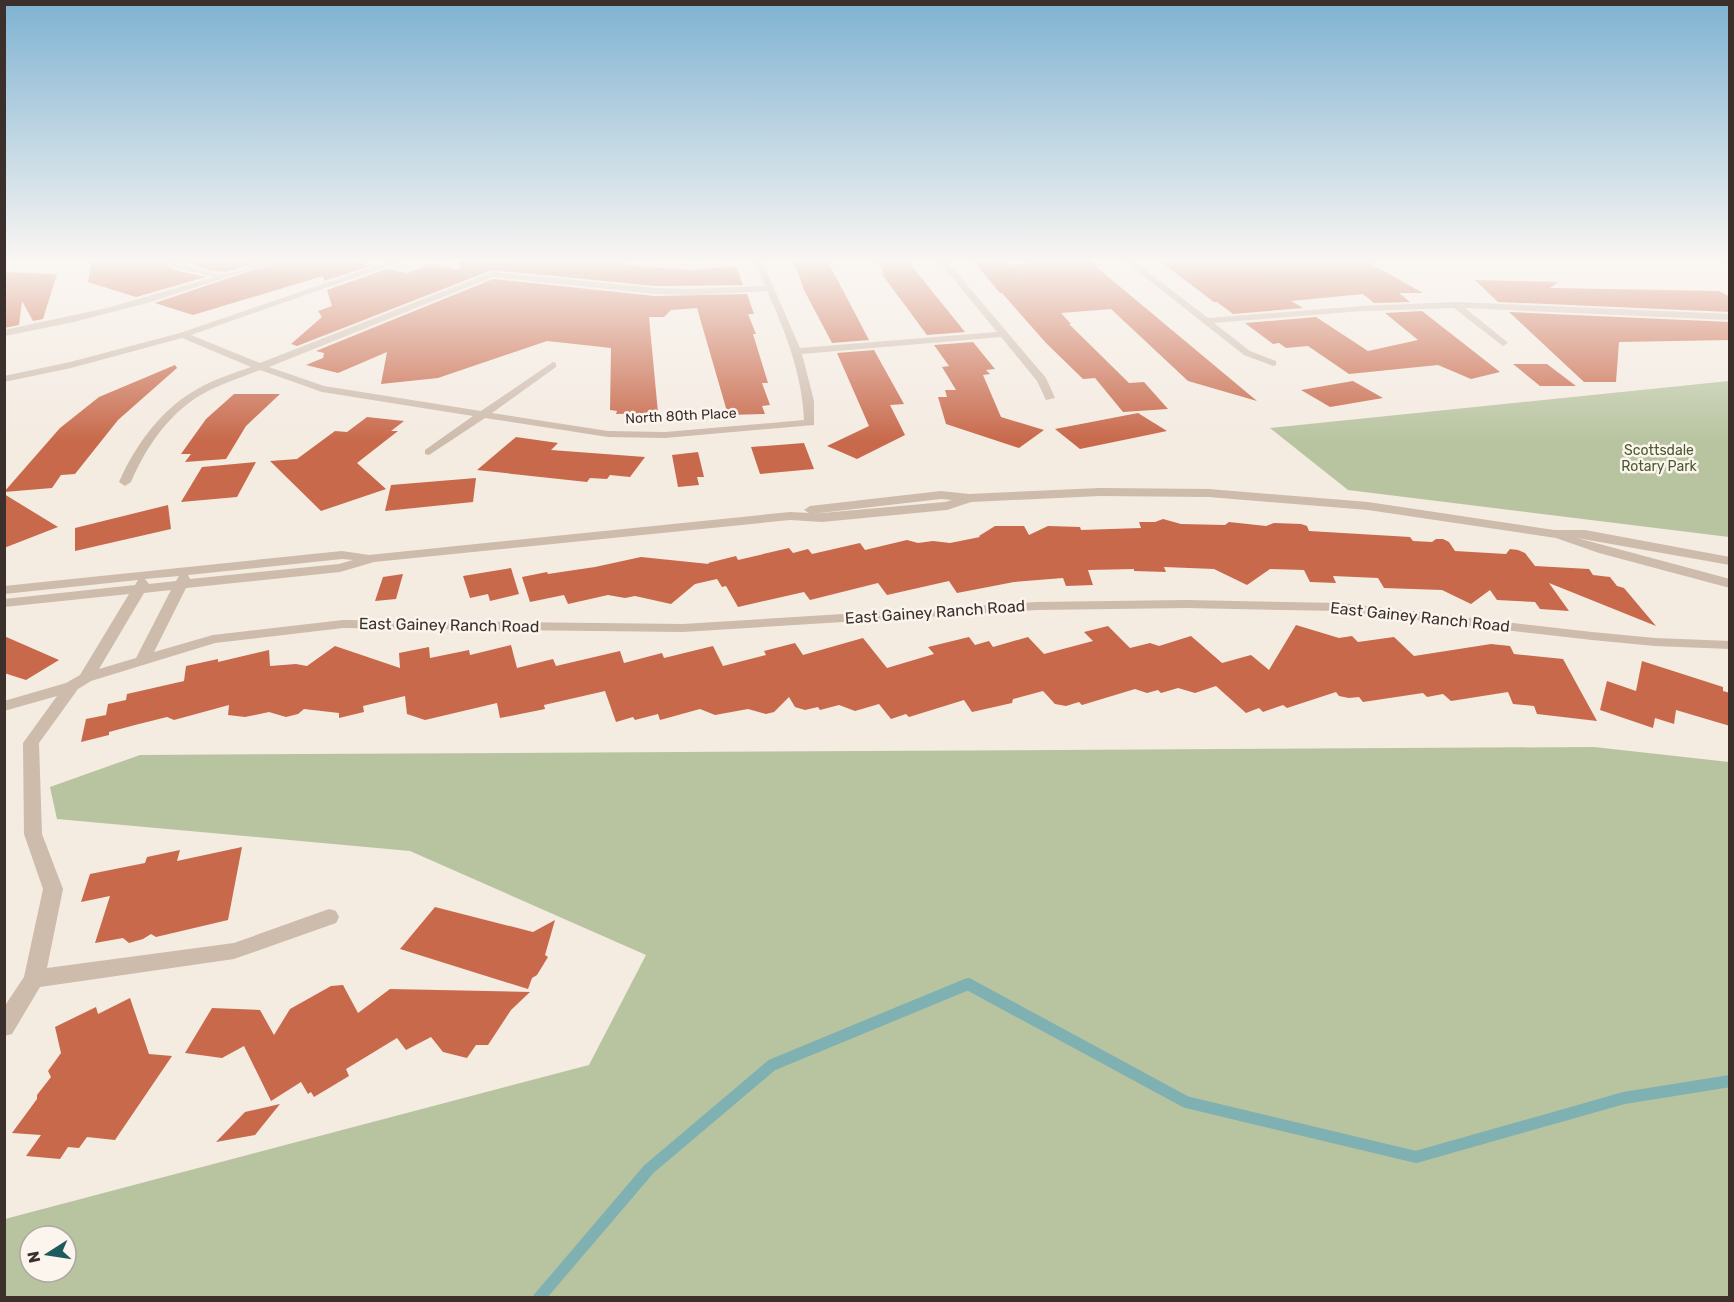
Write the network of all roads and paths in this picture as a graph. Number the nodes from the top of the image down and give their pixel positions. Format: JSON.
{"nodes":[{"id":1,"x":74,"y":320,"type":"edge"},
{"id":2,"x":227,"y":320,"type":"edge"},
{"id":3,"x":376,"y":320,"type":"edge"},
{"id":4,"x":784,"y":320,"type":"edge"},
{"id":5,"x":992,"y":320,"type":"edge"},
{"id":6,"x":1220,"y":320,"type":"edge"},
{"id":7,"x":1474,"y":320,"type":"edge"},
{"id":8,"x":1205,"y":321,"type":"joint"},
{"id":9,"x":4,"y":333,"type":"edge"},
{"id":10,"x":1004,"y":334,"type":"junction"},
{"id":11,"x":183,"y":335,"type":"junction"},
{"id":12,"x":1503,"y":343,"type":"dead end"},
{"id":13,"x":798,"y":351,"type":"junction"},
{"id":14,"x":1273,"y":363,"type":"dead end"},
{"id":15,"x":553,"y":365,"type":"dead end"},
{"id":16,"x":258,"y":366,"type":"junction"},
{"id":17,"x":4,"y":379,"type":"edge"},
{"id":18,"x":1050,"y":398,"type":"dead end"},
{"id":19,"x":483,"y":415,"type":"junction"},
{"id":20,"x":429,"y":452,"type":"dead end"},
{"id":21,"x":125,"y":482,"type":"dead end"},
{"id":22,"x":1554,"y":534,"type":"junction"},
{"id":23,"x":373,"y":558,"type":"junction"},
{"id":24,"x":1730,"y":561,"type":"edge"},
{"id":25,"x":188,"y":571,"type":"junction"},
{"id":26,"x":148,"y":576,"type":"junction"},
{"id":27,"x":1730,"y":584,"type":"edge"},
{"id":28,"x":180,"y":585,"type":"junction"},
{"id":29,"x":140,"y":589,"type":"junction"},
{"id":30,"x":4,"y":590,"type":"edge"},
{"id":31,"x":4,"y":603,"type":"edge"},
{"id":32,"x":1730,"y":645,"type":"edge"},
{"id":33,"x":142,"y":661,"type":"junction"},
{"id":34,"x":79,"y":682,"type":"junction"},
{"id":35,"x":4,"y":706,"type":"edge"},
{"id":36,"x":329,"y":917,"type":"dead end"},
{"id":37,"x":34,"y":979,"type":"junction"},
{"id":38,"x":4,"y":1027,"type":"edge"}],
"edges":[{"from":1,"to":9,"type":"street"},
{"from":2,"to":11,"type":"street"},
{"from":3,"to":16,"type":"street"},
{"from":4,"to":13,"type":"street"},
{"from":5,"to":10,"type":"street"},
{"from":6,"to":8,"type":"street"},
{"from":7,"to":12,"type":"street"},
{"from":8,"to":14,"type":"street"},
{"from":10,"to":13,"type":"street"},
{"from":10,"to":18,"type":"street"},
{"from":11,"to":16,"type":"street","name":"North 80th Place"},
{"from":11,"to":17,"type":"street"},
{"from":13,"to":19,"type":"street","name":"North 80th Place"},
{"from":15,"to":19,"type":"street"},
{"from":16,"to":19,"type":"street","name":"North 80th Place"},
{"from":16,"to":21,"type":"street"},
{"from":19,"to":20,"type":"street"},
{"from":22,"to":23,"type":"street"},
{"from":22,"to":24,"type":"street"},
{"from":22,"to":27,"type":"street"},
{"from":23,"to":25,"type":"street"},
{"from":23,"to":28,"type":"street"},
{"from":25,"to":26,"type":"street"},
{"from":25,"to":28,"type":"street"},
{"from":26,"to":29,"type":"street"},
{"from":26,"to":30,"type":"street"},
{"from":28,"to":29,"type":"street"},
{"from":28,"to":33,"type":"street"},
{"from":29,"to":31,"type":"street"},
{"from":29,"to":34,"type":"street"},
{"from":32,"to":33,"type":"street","name":"East Gainey Ranch Road"},
{"from":33,"to":34,"type":"street","name":"East Gainey Ranch Road"},
{"from":34,"to":35,"type":"street","name":"East Gainey Ranch Road"},
{"from":34,"to":37,"type":"street"},
{"from":36,"to":37,"type":"street"},
{"from":37,"to":38,"type":"street"}]}
